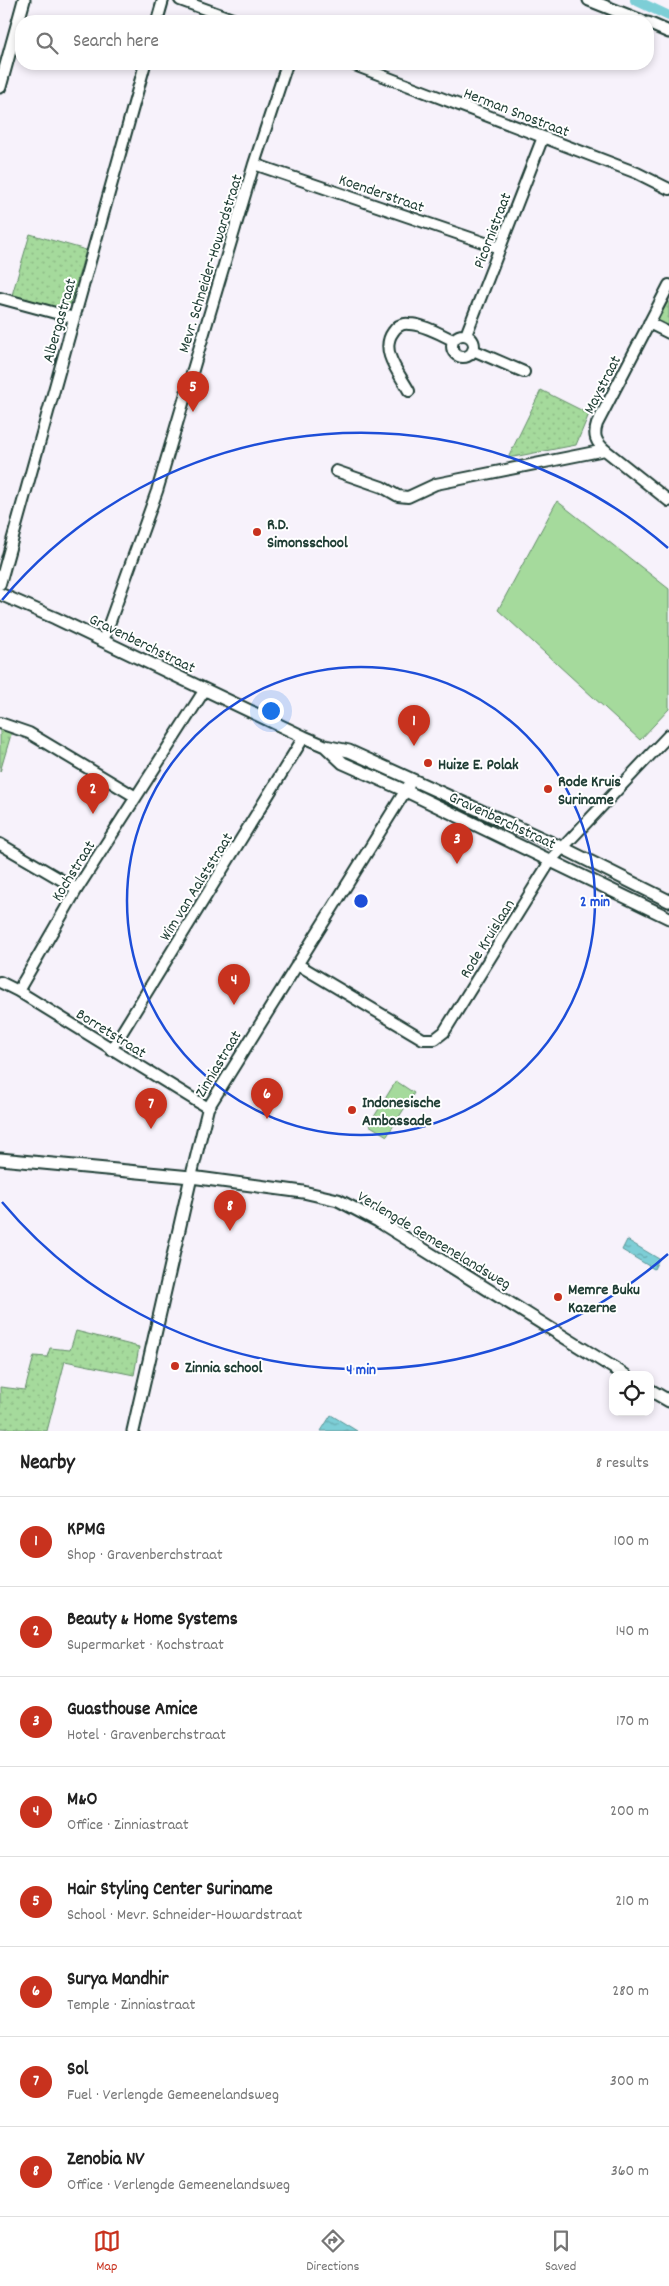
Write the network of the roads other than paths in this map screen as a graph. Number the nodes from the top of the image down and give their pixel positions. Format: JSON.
{"nodes":[{"id":1,"x":24,"y":0,"type":"edge"},
{"id":2,"x":163,"y":0,"type":"edge"},
{"id":3,"x":180,"y":0,"type":"edge"},
{"id":4,"x":589,"y":0,"type":"edge"},
{"id":5,"x":608,"y":3,"type":"edge"},
{"id":6,"x":20,"y":15,"type":"edge"},
{"id":7,"x":159,"y":15,"type":"edge"},
{"id":8,"x":221,"y":15,"type":"edge"},
{"id":9,"x":631,"y":15,"type":"edge"},
{"id":10,"x":654,"y":26,"type":"edge"},
{"id":11,"x":669,"y":32,"type":"edge"},
{"id":12,"x":15,"y":33,"type":"edge"},
{"id":13,"x":143,"y":70,"type":"edge"},
{"id":14,"x":285,"y":70,"type":"edge"},
{"id":15,"x":368,"y":70,"type":"edge"},
{"id":16,"x":0,"y":87,"type":"edge"},
{"id":17,"x":543,"y":137,"type":"junction"},
{"id":18,"x":254,"y":164,"type":"junction"},
{"id":19,"x":669,"y":189,"type":"edge"},
{"id":20,"x":500,"y":248,"type":"junction"},
{"id":21,"x":669,"y":285,"type":"edge"},
{"id":22,"x":0,"y":298,"type":"edge"},
{"id":23,"x":74,"y":318,"type":"junction"},
{"id":24,"x":649,"y":323,"type":"junction"},
{"id":25,"x":669,"y":333,"type":"edge"},
{"id":26,"x":466,"y":335,"type":"junction"},
{"id":27,"x":453,"y":340,"type":"junction"},
{"id":28,"x":473,"y":350,"type":"junction"},
{"id":29,"x":524,"y":372,"type":"dead end"},
{"id":30,"x":409,"y":390,"type":"dead end"},
{"id":31,"x":605,"y":450,"type":"junction"},
{"id":32,"x":336,"y":471,"type":"dead end"},
{"id":33,"x":669,"y":501,"type":"edge"},
{"id":34,"x":0,"y":584,"type":"edge"},
{"id":35,"x":0,"y":594,"type":"edge"},
{"id":36,"x":103,"y":640,"type":"junction"},
{"id":37,"x":204,"y":691,"type":"junction"},
{"id":38,"x":0,"y":723,"type":"edge"},
{"id":39,"x":669,"y":735,"type":"edge"},
{"id":40,"x":304,"y":737,"type":"junction"},
{"id":41,"x":325,"y":746,"type":"junction"},
{"id":42,"x":413,"y":779,"type":"junction"},
{"id":43,"x":406,"y":791,"type":"junction"},
{"id":44,"x":136,"y":797,"type":"junction"},
{"id":45,"x":0,"y":844,"type":"edge"},
{"id":46,"x":564,"y":848,"type":"junction"},
{"id":47,"x":552,"y":860,"type":"junction"},
{"id":48,"x":77,"y":889,"type":"junction"},
{"id":49,"x":669,"y":901,"type":"edge"},
{"id":50,"x":669,"y":918,"type":"edge"},
{"id":51,"x":297,"y":964,"type":"junction"},
{"id":52,"x":0,"y":982,"type":"edge"},
{"id":53,"x":18,"y":991,"type":"junction"},
{"id":54,"x":111,"y":1050,"type":"junction"},
{"id":55,"x":208,"y":1108,"type":"junction"},
{"id":56,"x":0,"y":1159,"type":"edge"},
{"id":57,"x":191,"y":1177,"type":"junction"},
{"id":58,"x":620,"y":1371,"type":"edge"},
{"id":59,"x":654,"y":1392,"type":"edge"},
{"id":60,"x":669,"y":1401,"type":"edge"},
{"id":61,"x":133,"y":1431,"type":"edge"}],
"edges":[{"from":1,"to":6,"type":"street"},
{"from":2,"to":7,"type":"street"},
{"from":3,"to":8,"type":"street"},
{"from":4,"to":5,"type":"street"},
{"from":5,"to":9,"type":"street"},
{"from":10,"to":11,"type":"street"},
{"from":12,"to":16,"type":"street"},
{"from":13,"to":23,"type":"street","name":"Albergastraat"},
{"from":14,"to":18,"type":"street","name":"Mevr. Schneider-Howardstraat"},
{"from":15,"to":17,"type":"street","name":"Herman Snostraat"},
{"from":17,"to":19,"type":"street","name":"Herman Snostraat"},
{"from":17,"to":20,"type":"street","name":"Picornistraat"},
{"from":18,"to":20,"type":"street","name":"Koenderstraat"},
{"from":18,"to":36,"type":"street","name":"Mevr. Schneider-Howardstraat"},
{"from":20,"to":26,"type":"street","name":"Picornistraat"},
{"from":21,"to":24,"type":"street","name":"Maystraat"},
{"from":22,"to":23,"type":"street"},
{"from":23,"to":34,"type":"street","name":"Albergastraat"},
{"from":24,"to":25,"type":"street"},
{"from":24,"to":31,"type":"street","name":"Maystraat"},
{"from":26,"to":27,"type":"street"},
{"from":26,"to":28,"type":"street"},
{"from":27,"to":28,"type":"street"},
{"from":27,"to":30,"type":"street"},
{"from":28,"to":29,"type":"street"},
{"from":31,"to":32,"type":"street"},
{"from":31,"to":33,"type":"street"},
{"from":35,"to":36,"type":"street","name":"Gravenberchstraat"},
{"from":36,"to":37,"type":"street","name":"Gravenberchstraat"},
{"from":37,"to":40,"type":"street","name":"Gravenberchstraat"},
{"from":37,"to":44,"type":"street","name":"Kochstraat"},
{"from":38,"to":44,"type":"street"},
{"from":39,"to":46,"type":"street","name":"Rode Kruislaan"},
{"from":40,"to":41,"type":"street","name":"Gravenberchstraat"},
{"from":40,"to":54,"type":"street","name":"Wim van Aalststraat"},
{"from":41,"to":42,"type":"street","name":"Gravenberchstraat"},
{"from":41,"to":43,"type":"street","name":"Gravenberchstraat"},
{"from":42,"to":43,"type":"street","name":"Zinniastraat"},
{"from":42,"to":46,"type":"street","name":"Gravenberchstraat"},
{"from":43,"to":47,"type":"street","name":"Gravenberchstraat"},
{"from":43,"to":51,"type":"street","name":"Zinniastraat"},
{"from":44,"to":48,"type":"street","name":"Kochstraat"},
{"from":45,"to":48,"type":"street"},
{"from":46,"to":47,"type":"street","name":"Rode Kruislaan"},
{"from":46,"to":49,"type":"street","name":"Gravenberchstraat"},
{"from":47,"to":50,"type":"street","name":"Gravenberchstraat"},
{"from":47,"to":51,"type":"street","name":"Rode Kruislaan"},
{"from":48,"to":53,"type":"street","name":"Kochstraat"},
{"from":51,"to":55,"type":"street","name":"Zinniastraat"},
{"from":52,"to":53,"type":"street","name":"Borretstraat"},
{"from":53,"to":54,"type":"street","name":"Borretstraat"},
{"from":54,"to":55,"type":"street","name":"Borretstraat"},
{"from":55,"to":57,"type":"street","name":"Zinniastraat"},
{"from":56,"to":57,"type":"street","name":"Verlengde Gemeenelandsweg"},
{"from":57,"to":58,"type":"street","name":"Verlengde Gemeenelandsweg"},
{"from":57,"to":61,"type":"street","name":"Zinniastraat"},
{"from":59,"to":60,"type":"street"}]}
